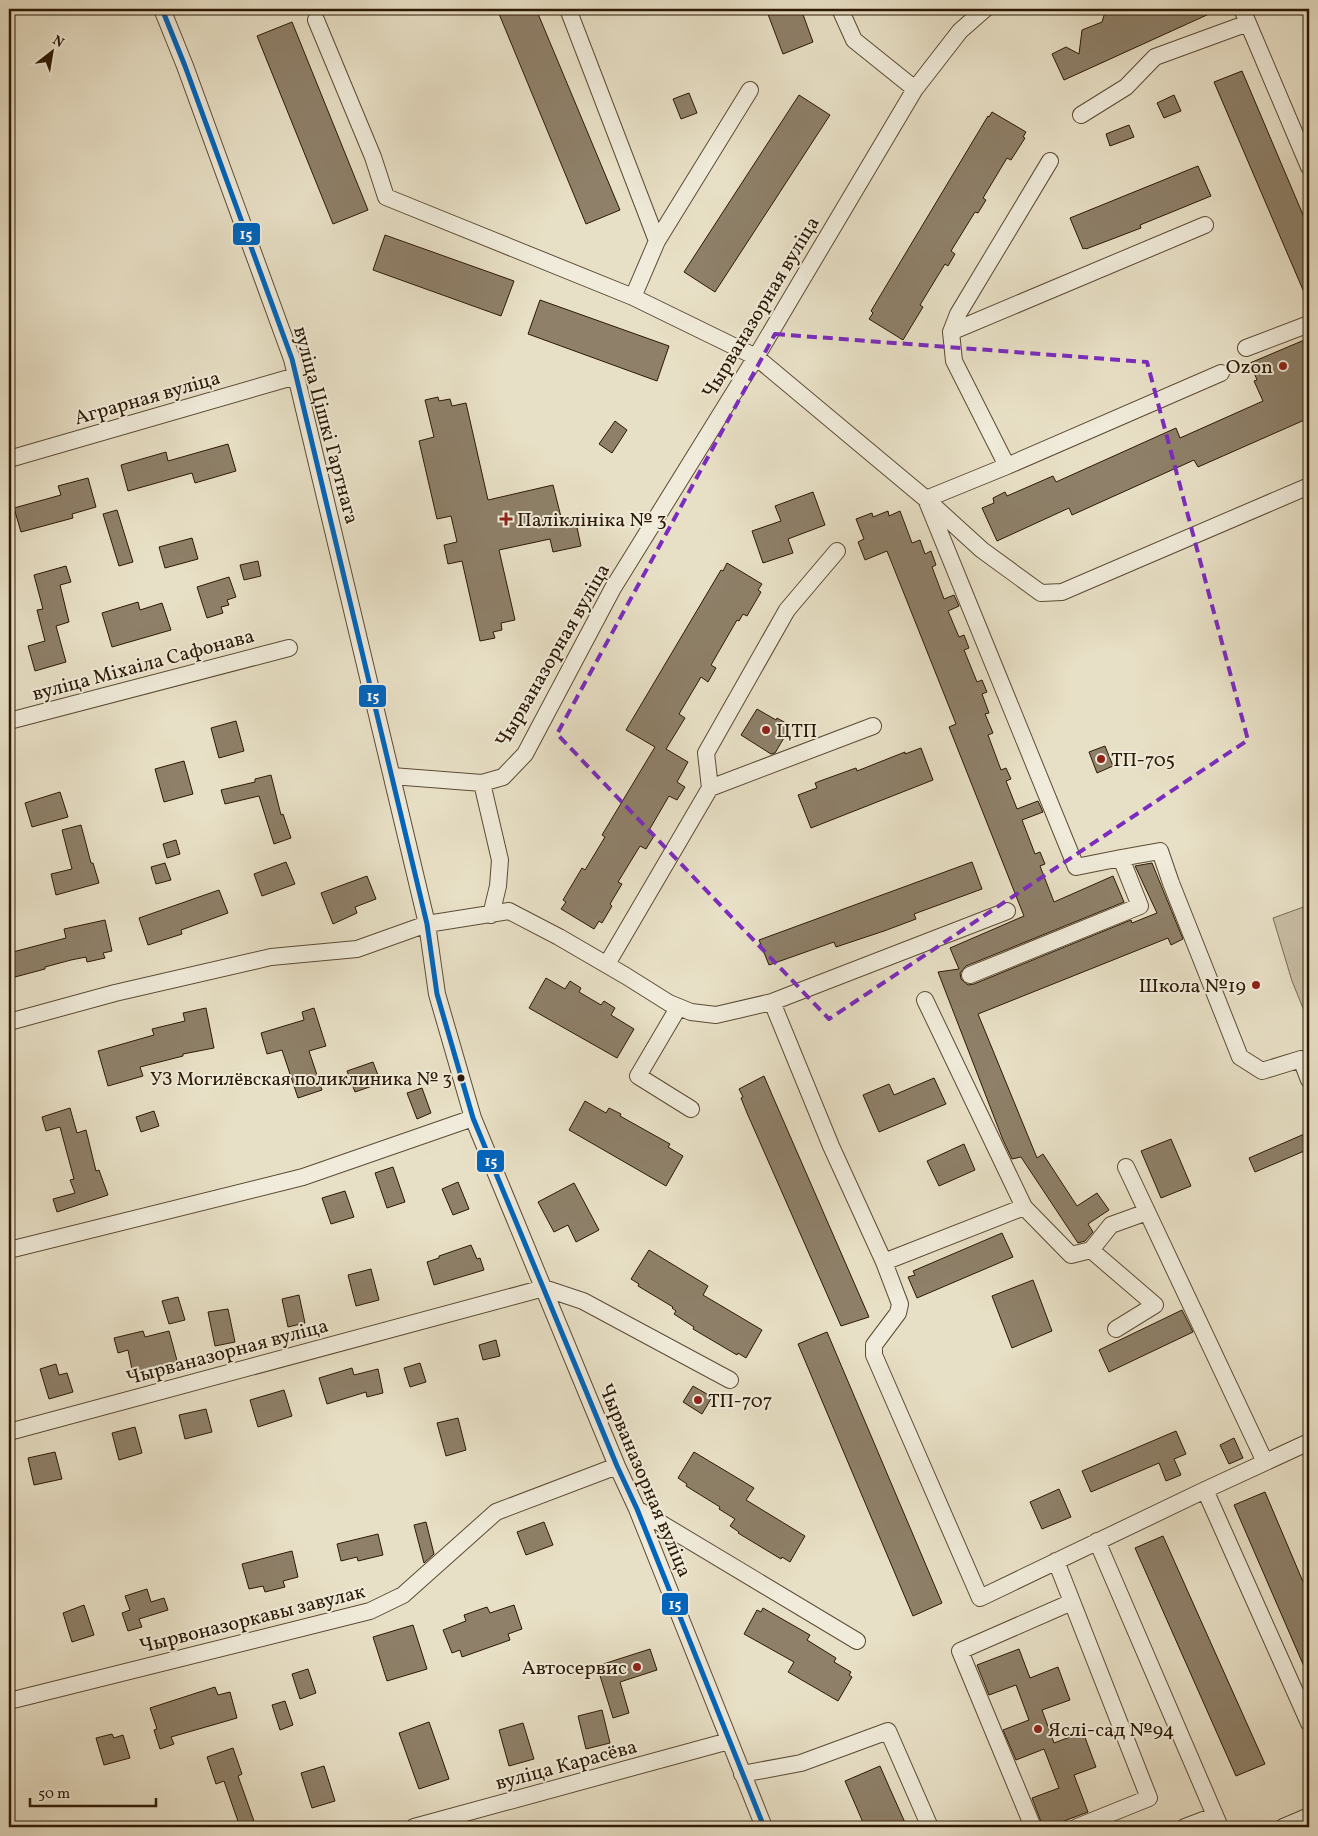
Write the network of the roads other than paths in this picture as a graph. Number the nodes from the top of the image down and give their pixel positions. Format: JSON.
{"nodes":[{"id":1,"x":162,"y":9,"type":"edge"},
{"id":2,"x":568,"y":9,"type":"edge"},
{"id":3,"x":840,"y":9,"type":"edge"},
{"id":4,"x":985,"y":9,"type":"edge"},
{"id":5,"x":1245,"y":16,"type":"edge"},
{"id":6,"x":316,"y":20,"type":"dead end"},
{"id":7,"x":915,"y":89,"type":"junction"},
{"id":8,"x":750,"y":90,"type":"dead end"},
{"id":9,"x":1081,"y":115,"type":"dead end"},
{"id":10,"x":1050,"y":161,"type":"dead end"},
{"id":11,"x":1309,"y":167,"type":"edge"},
{"id":12,"x":1205,"y":225,"type":"dead end"},
{"id":13,"x":657,"y":241,"type":"junction"},
{"id":14,"x":633,"y":297,"type":"junction"},
{"id":15,"x":1309,"y":324,"type":"edge"},
{"id":16,"x":951,"y":332,"type":"junction"},
{"id":17,"x":1246,"y":348,"type":"dead end"},
{"id":18,"x":756,"y":357,"type":"junction"},
{"id":19,"x":1221,"y":374,"type":"dead end"},
{"id":20,"x":296,"y":376,"type":"junction"},
{"id":21,"x":9,"y":458,"type":"edge"},
{"id":22,"x":1007,"y":466,"type":"junction"},
{"id":23,"x":1309,"y":486,"type":"edge"},
{"id":24,"x":926,"y":499,"type":"junction"},
{"id":25,"x":836,"y":551,"type":"dead end"},
{"id":26,"x":289,"y":648,"type":"dead end"},
{"id":27,"x":9,"y":721,"type":"edge"},
{"id":28,"x":873,"y":726,"type":"dead end"},
{"id":29,"x":392,"y":776,"type":"junction"},
{"id":30,"x":482,"y":784,"type":"junction"},
{"id":31,"x":710,"y":788,"type":"junction"},
{"id":32,"x":1121,"y":858,"type":"junction"},
{"id":33,"x":1007,"y":911,"type":"dead end"},
{"id":34,"x":490,"y":915,"type":"junction"},
{"id":35,"x":427,"y":924,"type":"junction"},
{"id":36,"x":607,"y":964,"type":"junction"},
{"id":37,"x":970,"y":975,"type":"dead end"},
{"id":38,"x":925,"y":1000,"type":"dead end"},
{"id":39,"x":772,"y":1002,"type":"junction"},
{"id":40,"x":678,"y":1008,"type":"junction"},
{"id":41,"x":9,"y":1022,"type":"edge"},
{"id":42,"x":1309,"y":1080,"type":"edge"},
{"id":43,"x":691,"y":1109,"type":"dead end"},
{"id":44,"x":473,"y":1118,"type":"junction"},
{"id":45,"x":1126,"y":1167,"type":"dead end"},
{"id":46,"x":1024,"y":1207,"type":"junction"},
{"id":47,"x":1147,"y":1212,"type":"junction"},
{"id":48,"x":9,"y":1250,"type":"edge"},
{"id":49,"x":1091,"y":1250,"type":"junction"},
{"id":50,"x":884,"y":1262,"type":"junction"},
{"id":51,"x":544,"y":1288,"type":"junction"},
{"id":52,"x":1116,"y":1329,"type":"dead end"},
{"id":53,"x":730,"y":1380,"type":"dead end"},
{"id":54,"x":9,"y":1432,"type":"edge"},
{"id":55,"x":1309,"y":1442,"type":"edge"},
{"id":56,"x":1265,"y":1462,"type":"junction"},
{"id":57,"x":616,"y":1466,"type":"junction"},
{"id":58,"x":1205,"y":1490,"type":"junction"},
{"id":59,"x":637,"y":1509,"type":"junction"},
{"id":60,"x":1097,"y":1541,"type":"junction"},
{"id":61,"x":1056,"y":1561,"type":"junction"},
{"id":62,"x":1072,"y":1602,"type":"junction"},
{"id":63,"x":857,"y":1641,"type":"dead end"},
{"id":64,"x":9,"y":1701,"type":"edge"},
{"id":65,"x":1309,"y":1723,"type":"edge"},
{"id":66,"x":728,"y":1741,"type":"junction"},
{"id":67,"x":742,"y":1774,"type":"junction"},
{"id":68,"x":1309,"y":1816,"type":"edge"},
{"id":69,"x":1217,"y":1821,"type":"edge"},
{"id":70,"x":414,"y":1827,"type":"edge"},
{"id":71,"x":764,"y":1827,"type":"edge"},
{"id":72,"x":930,"y":1827,"type":"edge"},
{"id":73,"x":1033,"y":1827,"type":"edge"},
{"id":74,"x":1077,"y":1827,"type":"edge"},
{"id":75,"x":1185,"y":1827,"type":"edge"},
{"id":76,"x":1283,"y":1827,"type":"edge"}],
"edges":[{"from":1,"to":20,"type":"street","name":"вуліца Цішкі Гартнага"},
{"from":2,"to":13,"type":"street"},
{"from":3,"to":7,"type":"street"},
{"from":4,"to":7,"type":"street","name":"Чырваназорная вуліца"},
{"from":5,"to":9,"type":"street"},
{"from":5,"to":11,"type":"street"},
{"from":6,"to":14,"type":"street"},
{"from":7,"to":18,"type":"street","name":"Чырваназорная вуліца"},
{"from":8,"to":13,"type":"street"},
{"from":10,"to":16,"type":"street"},
{"from":12,"to":16,"type":"street"},
{"from":13,"to":14,"type":"street"},
{"from":14,"to":18,"type":"street"},
{"from":15,"to":17,"type":"street"},
{"from":16,"to":22,"type":"street"},
{"from":18,"to":24,"type":"street"},
{"from":18,"to":30,"type":"street","name":"Чырваназорная вуліца"},
{"from":19,"to":22,"type":"street"},
{"from":20,"to":21,"type":"street","name":"Аграрная вуліца"},
{"from":20,"to":29,"type":"street","name":"вуліца Цішкі Гартнага"},
{"from":22,"to":24,"type":"street"},
{"from":23,"to":24,"type":"street"},
{"from":24,"to":32,"type":"street"},
{"from":25,"to":31,"type":"street"},
{"from":26,"to":27,"type":"street","name":"вуліца Міхаіла Сафонава"},
{"from":28,"to":31,"type":"street"},
{"from":29,"to":30,"type":"street","name":"Чырваназорная вуліца"},
{"from":29,"to":35,"type":"street","name":"Чырваназорная вуліца"},
{"from":30,"to":34,"type":"street"},
{"from":31,"to":36,"type":"street"},
{"from":32,"to":37,"type":"street"},
{"from":32,"to":42,"type":"street"},
{"from":33,"to":39,"type":"street"},
{"from":34,"to":35,"type":"street"},
{"from":34,"to":36,"type":"street"},
{"from":35,"to":41,"type":"street"},
{"from":35,"to":44,"type":"street","name":"Чырваназорная вуліца"},
{"from":36,"to":40,"type":"street"},
{"from":38,"to":46,"type":"street"},
{"from":39,"to":40,"type":"street"},
{"from":39,"to":50,"type":"street"},
{"from":40,"to":43,"type":"street"},
{"from":44,"to":48,"type":"street"},
{"from":44,"to":51,"type":"street","name":"Чырваназорная вуліца"},
{"from":45,"to":47,"type":"street"},
{"from":46,"to":49,"type":"street"},
{"from":46,"to":50,"type":"street"},
{"from":47,"to":49,"type":"street"},
{"from":47,"to":56,"type":"street"},
{"from":49,"to":52,"type":"street"},
{"from":50,"to":61,"type":"street"},
{"from":51,"to":53,"type":"street"},
{"from":51,"to":54,"type":"street","name":"Чырваназорная вуліца"},
{"from":51,"to":57,"type":"street","name":"Чырваназорная вуліца"},
{"from":55,"to":56,"type":"street"},
{"from":56,"to":58,"type":"street"},
{"from":57,"to":59,"type":"street","name":"Чырваназорная вуліца"},
{"from":57,"to":64,"type":"street","name":"Чырвоназоркавы завулак"},
{"from":58,"to":60,"type":"street"},
{"from":58,"to":65,"type":"street"},
{"from":59,"to":63,"type":"street"},
{"from":59,"to":66,"type":"street","name":"Чырваназорная вуліца"},
{"from":60,"to":61,"type":"street"},
{"from":60,"to":69,"type":"street"},
{"from":61,"to":62,"type":"street"},
{"from":62,"to":73,"type":"street"},
{"from":62,"to":74,"type":"street"},
{"from":66,"to":67,"type":"street","name":"Чырваназорная вуліца"},
{"from":66,"to":70,"type":"street","name":"вуліца Карасёва"},
{"from":67,"to":71,"type":"street","name":"Чырваназорная вуліца"},
{"from":67,"to":72,"type":"street"},
{"from":68,"to":76,"type":"street"},
{"from":69,"to":75,"type":"street"}]}
